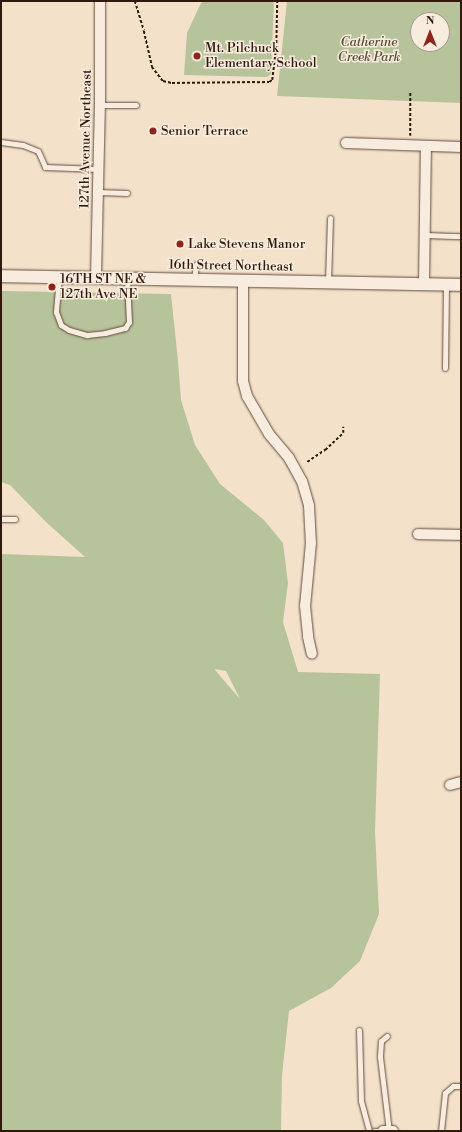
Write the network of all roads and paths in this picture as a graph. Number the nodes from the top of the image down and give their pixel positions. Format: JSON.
{"nodes":[{"id":1,"x":100,"y":1,"type":"edge"},
{"id":2,"x":135,"y":1,"type":"edge"},
{"id":3,"x":277,"y":1,"type":"edge"},
{"id":4,"x":410,"y":92,"type":"dead end"},
{"id":5,"x":100,"y":105,"type":"junction"},
{"id":6,"x":136,"y":105,"type":"dead end"},
{"id":7,"x":410,"y":136,"type":"dead end"},
{"id":8,"x":1,"y":142,"type":"edge"},
{"id":9,"x":346,"y":143,"type":"dead end"},
{"id":10,"x":426,"y":146,"type":"junction"},
{"id":11,"x":461,"y":147,"type":"edge"},
{"id":12,"x":99,"y":168,"type":"junction"},
{"id":13,"x":98,"y":192,"type":"junction"},
{"id":14,"x":126,"y":192,"type":"dead end"},
{"id":15,"x":330,"y":218,"type":"dead end"},
{"id":16,"x":425,"y":235,"type":"junction"},
{"id":17,"x":461,"y":236,"type":"edge"},
{"id":18,"x":196,"y":264,"type":"dead end"},
{"id":19,"x":1,"y":276,"type":"edge"},
{"id":20,"x":59,"y":276,"type":"junction"},
{"id":21,"x":96,"y":277,"type":"junction"},
{"id":22,"x":127,"y":278,"type":"junction"},
{"id":23,"x":194,"y":279,"type":"junction"},
{"id":24,"x":244,"y":280,"type":"junction"},
{"id":25,"x":328,"y":282,"type":"junction"},
{"id":26,"x":424,"y":284,"type":"junction"},
{"id":27,"x":446,"y":285,"type":"junction"},
{"id":28,"x":461,"y":285,"type":"edge"},
{"id":29,"x":445,"y":368,"type":"dead end"},
{"id":30,"x":343,"y":427,"type":"dead end"},
{"id":31,"x":306,"y":462,"type":"dead end"},
{"id":32,"x":1,"y":518,"type":"edge"},
{"id":33,"x":15,"y":519,"type":"dead end"},
{"id":34,"x":418,"y":534,"type":"dead end"},
{"id":35,"x":461,"y":535,"type":"edge"},
{"id":36,"x":312,"y":654,"type":"dead end"},
{"id":37,"x":461,"y":782,"type":"edge"},
{"id":38,"x":450,"y":785,"type":"dead end"},
{"id":39,"x":358,"y":1030,"type":"dead end"},
{"id":40,"x":387,"y":1036,"type":"dead end"},
{"id":41,"x":461,"y":1086,"type":"edge"},
{"id":42,"x":369,"y":1131,"type":"edge"},
{"id":43,"x":374,"y":1131,"type":"edge"},
{"id":44,"x":383,"y":1131,"type":"edge"},
{"id":45,"x":389,"y":1131,"type":"edge"},
{"id":46,"x":393,"y":1131,"type":"edge"},
{"id":47,"x":441,"y":1131,"type":"edge"}],
"edges":[{"from":1,"to":5,"type":"street","name":"127th Avenue Northeast"},
{"from":2,"to":3,"type":"path"},
{"from":4,"to":7,"type":"path"},
{"from":5,"to":6,"type":"lane"},
{"from":5,"to":12,"type":"street","name":"127th Avenue Northeast"},
{"from":8,"to":12,"type":"lane"},
{"from":9,"to":10,"type":"street"},
{"from":10,"to":11,"type":"street"},
{"from":10,"to":16,"type":"street"},
{"from":12,"to":13,"type":"street","name":"127th Avenue Northeast"},
{"from":13,"to":14,"type":"lane"},
{"from":13,"to":21,"type":"street","name":"127th Avenue Northeast"},
{"from":15,"to":25,"type":"lane"},
{"from":16,"to":17,"type":"lane"},
{"from":16,"to":26,"type":"street"},
{"from":18,"to":23,"type":"lane"},
{"from":19,"to":20,"type":"street","name":"16th Street Northeast"},
{"from":20,"to":21,"type":"street","name":"16th Street Northeast"},
{"from":20,"to":22,"type":"lane"},
{"from":21,"to":22,"type":"street","name":"16th Street Northeast"},
{"from":22,"to":23,"type":"street","name":"16th Street Northeast"},
{"from":23,"to":24,"type":"street","name":"16th Street Northeast"},
{"from":24,"to":25,"type":"street","name":"16th Street Northeast"},
{"from":24,"to":36,"type":"street"},
{"from":25,"to":26,"type":"street","name":"16th Street Northeast"},
{"from":26,"to":27,"type":"street","name":"16th Street Northeast"},
{"from":27,"to":28,"type":"street","name":"16th Street Northeast"},
{"from":27,"to":29,"type":"lane"},
{"from":30,"to":31,"type":"path"},
{"from":32,"to":33,"type":"lane"},
{"from":34,"to":35,"type":"street"},
{"from":37,"to":38,"type":"street"},
{"from":39,"to":42,"type":"lane"},
{"from":40,"to":45,"type":"lane"},
{"from":41,"to":47,"type":"lane"},
{"from":43,"to":44,"type":"lane"},
{"from":44,"to":45,"type":"street"},
{"from":45,"to":46,"type":"street"}]}
